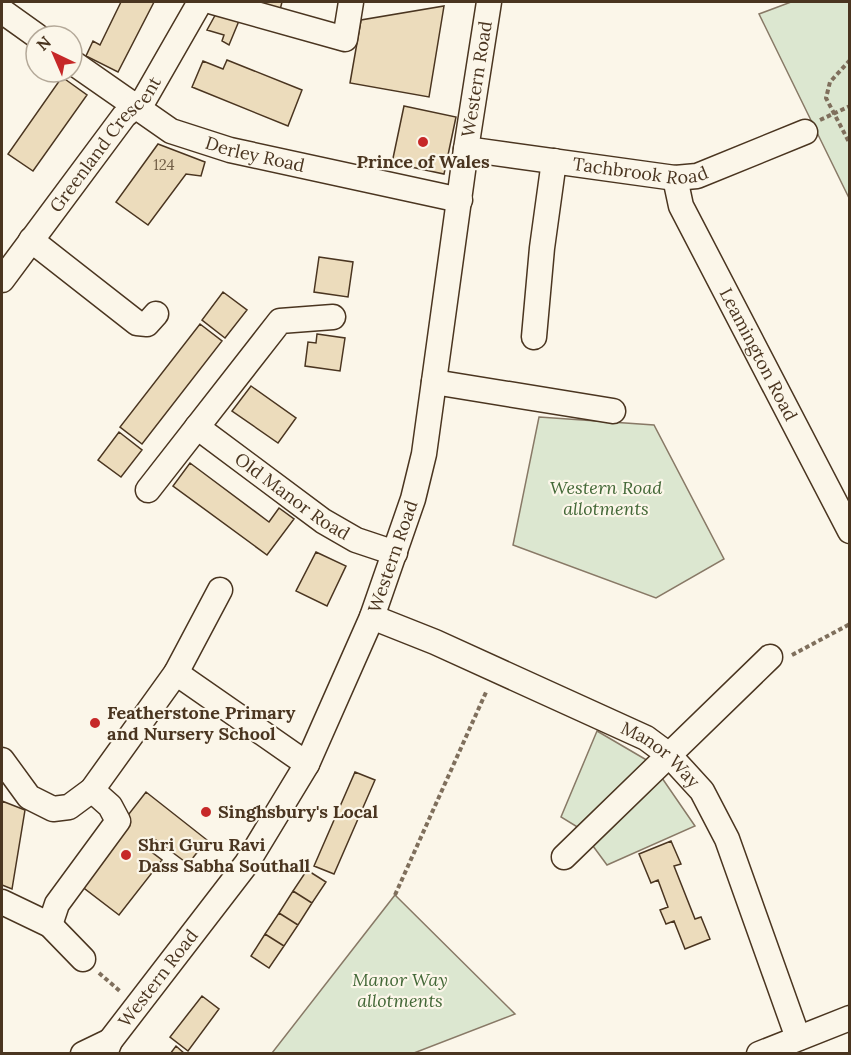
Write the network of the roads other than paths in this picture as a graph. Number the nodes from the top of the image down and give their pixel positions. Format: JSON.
{"nodes":[{"id":1,"x":200,"y":2,"type":"edge"},
{"id":2,"x":213,"y":2,"type":"edge"},
{"id":3,"x":351,"y":2,"type":"edge"},
{"id":4,"x":489,"y":2,"type":"edge"},
{"id":5,"x":2,"y":11,"type":"edge"},
{"id":6,"x":24,"y":27,"type":"edge"},
{"id":7,"x":84,"y":71,"type":"edge"},
{"id":8,"x":134,"y":107,"type":"junction"},
{"id":9,"x":805,"y":132,"type":"road end"},
{"id":10,"x":466,"y":149,"type":"junction"},
{"id":11,"x":554,"y":161,"type":"junction"},
{"id":12,"x":675,"y":178,"type":"junction"},
{"id":13,"x":460,"y":200,"type":"junction"},
{"id":14,"x":31,"y":240,"type":"junction"},
{"id":15,"x":2,"y":280,"type":"edge"},
{"id":16,"x":156,"y":314,"type":"dead end"},
{"id":17,"x":333,"y":317,"type":"dead end"},
{"id":18,"x":534,"y":337,"type":"dead end"},
{"id":19,"x":434,"y":382,"type":"junction"},
{"id":20,"x":613,"y":411,"type":"dead end"},
{"id":21,"x":197,"y":428,"type":"junction"},
{"id":22,"x":147,"y":490,"type":"dead end"},
{"id":23,"x":849,"y":531,"type":"edge"},
{"id":24,"x":395,"y":553,"type":"junction"},
{"id":25,"x":220,"y":590,"type":"dead end"},
{"id":26,"x":372,"y":617,"type":"junction"},
{"id":27,"x":770,"y":657,"type":"road end"},
{"id":28,"x":176,"y":673,"type":"junction"},
{"id":29,"x":669,"y":755,"type":"junction"},
{"id":30,"x":2,"y":760,"type":"edge"},
{"id":31,"x":307,"y":764,"type":"junction"},
{"id":32,"x":92,"y":790,"type":"junction"},
{"id":33,"x":564,"y":856,"type":"dead end"},
{"id":34,"x":2,"y":902,"type":"edge"},
{"id":35,"x":50,"y":925,"type":"junction"},
{"id":36,"x":83,"y":959,"type":"dead end"},
{"id":37,"x":849,"y":1018,"type":"edge"},
{"id":38,"x":798,"y":1038,"type":"junction"},
{"id":39,"x":108,"y":1047,"type":"edge"},
{"id":40,"x":83,"y":1053,"type":"edge"},
{"id":41,"x":759,"y":1053,"type":"edge"}],
"edges":[{"from":1,"to":8,"type":"street","name":"Greenland Crescent"},
{"from":2,"to":3,"type":"street"},
{"from":4,"to":10,"type":"street","name":"Western Road"},
{"from":5,"to":6,"type":"street"},
{"from":7,"to":8,"type":"street","name":"Derley Road"},
{"from":8,"to":13,"type":"street","name":"Derley Road"},
{"from":8,"to":14,"type":"street","name":"Greenland Crescent"},
{"from":9,"to":12,"type":"street","name":"Tachbrook Road"},
{"from":10,"to":11,"type":"street","name":"Tachbrook Road"},
{"from":10,"to":13,"type":"street","name":"Western Road"},
{"from":11,"to":12,"type":"street","name":"Tachbrook Road"},
{"from":11,"to":18,"type":"street"},
{"from":12,"to":23,"type":"street","name":"Leamington Road"},
{"from":13,"to":19,"type":"street","name":"Western Road"},
{"from":14,"to":15,"type":"street","name":"Greenland Crescent"},
{"from":14,"to":16,"type":"street"},
{"from":17,"to":21,"type":"street"},
{"from":19,"to":20,"type":"street"},
{"from":19,"to":24,"type":"street","name":"Western Road"},
{"from":21,"to":22,"type":"street"},
{"from":21,"to":24,"type":"street","name":"Old Manor Road"},
{"from":24,"to":26,"type":"street","name":"Western Road"},
{"from":25,"to":28,"type":"street"},
{"from":26,"to":29,"type":"street","name":"Manor Way"},
{"from":26,"to":31,"type":"street","name":"Western Road"},
{"from":27,"to":29,"type":"street"},
{"from":28,"to":31,"type":"street"},
{"from":28,"to":32,"type":"street"},
{"from":29,"to":33,"type":"street"},
{"from":29,"to":38,"type":"street","name":"Manor Way"},
{"from":30,"to":32,"type":"street"},
{"from":31,"to":39,"type":"street","name":"Western Road"},
{"from":32,"to":35,"type":"street"},
{"from":34,"to":35,"type":"street"},
{"from":35,"to":36,"type":"street"},
{"from":37,"to":38,"type":"street"},
{"from":38,"to":41,"type":"street"},
{"from":39,"to":40,"type":"street","name":"Western Road"}]}
